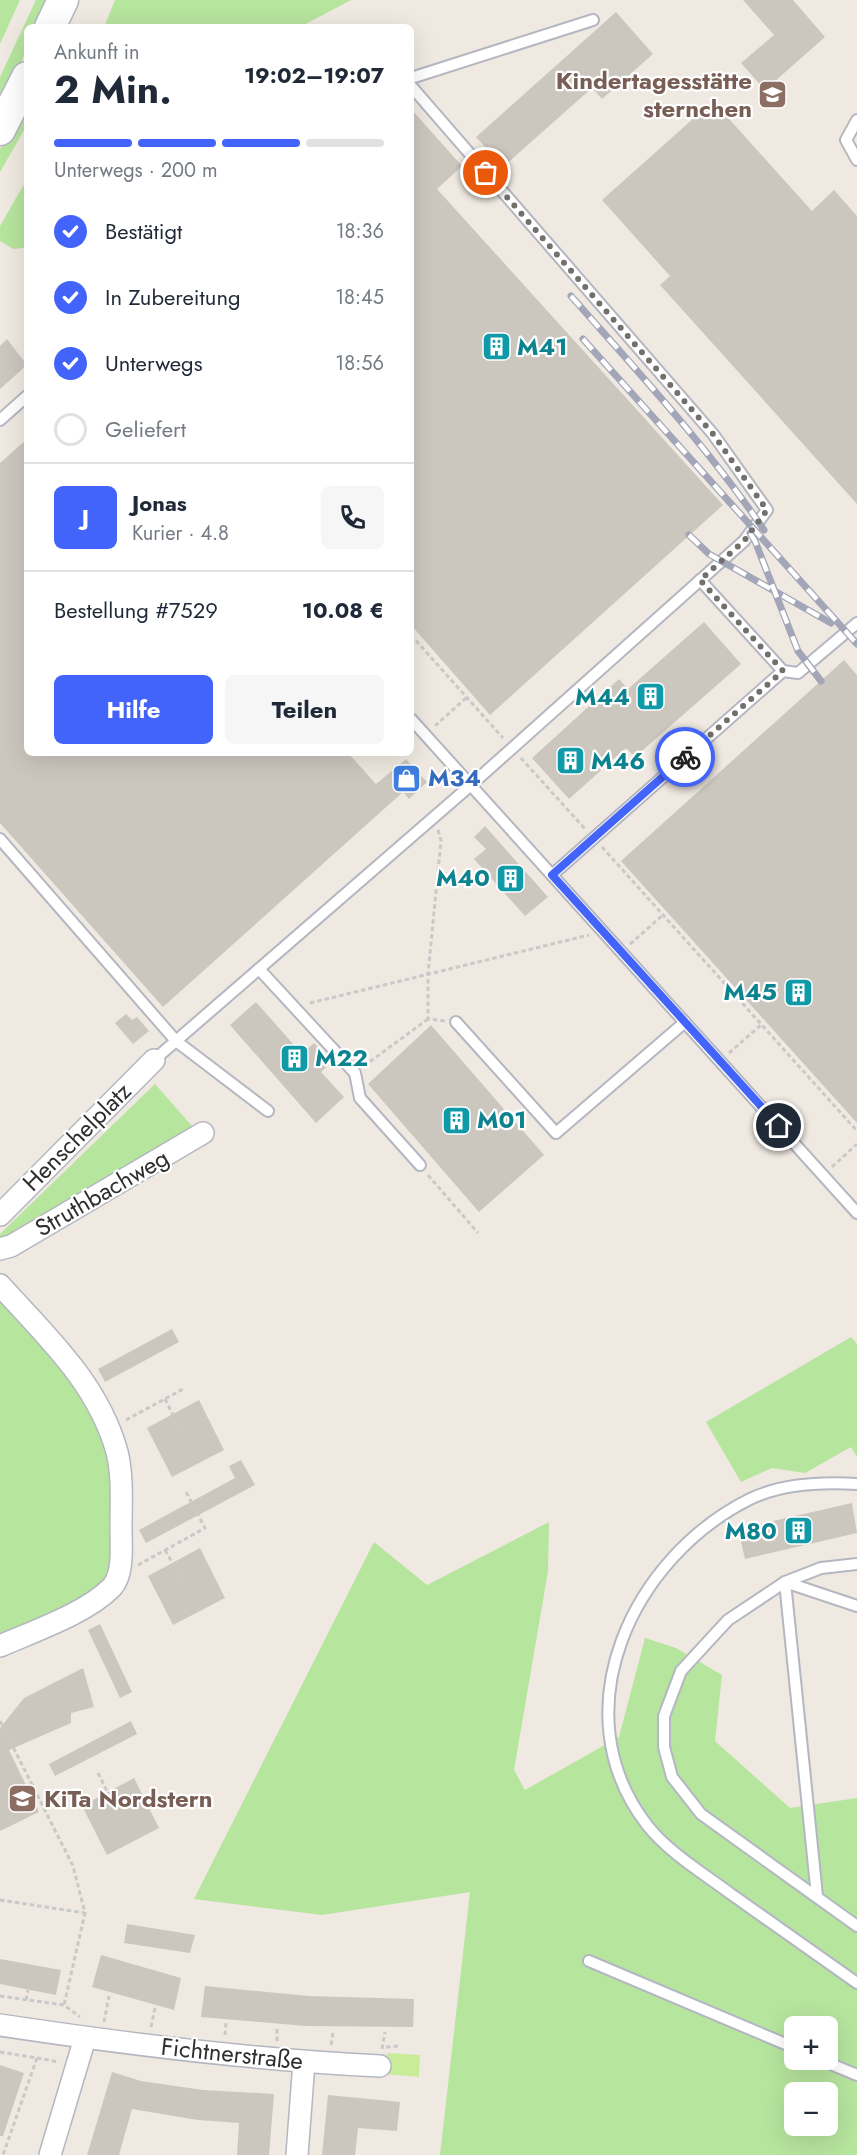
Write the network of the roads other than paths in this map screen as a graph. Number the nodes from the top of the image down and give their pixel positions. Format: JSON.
{"nodes":[{"id":1,"x":63,"y":0,"type":"edge"},
{"id":2,"x":593,"y":21,"type":"dead end"},
{"id":3,"x":51,"y":24,"type":"edge"},
{"id":4,"x":414,"y":77,"type":"edge"},
{"id":5,"x":24,"y":83,"type":"edge"},
{"id":6,"x":414,"y":89,"type":"edge"},
{"id":7,"x":857,"y":120,"type":"edge"},
{"id":8,"x":0,"y":130,"type":"edge"},
{"id":9,"x":857,"y":160,"type":"edge"},
{"id":10,"x":24,"y":399,"type":"edge"},
{"id":11,"x":0,"y":420,"type":"edge"},
{"id":12,"x":700,"y":580,"type":"junction"},
{"id":13,"x":857,"y":623,"type":"edge"},
{"id":14,"x":783,"y":671,"type":"junction"},
{"id":15,"x":414,"y":722,"type":"edge"},
{"id":16,"x":471,"y":785,"type":"junction"},
{"id":17,"x":0,"y":839,"type":"edge"},
{"id":18,"x":552,"y":875,"type":"junction"},
{"id":19,"x":259,"y":969,"type":"junction"},
{"id":20,"x":456,"y":1022,"type":"road end"},
{"id":21,"x":685,"y":1022,"type":"junction"},
{"id":22,"x":176,"y":1041,"type":"junction"},
{"id":23,"x":154,"y":1060,"type":"joint"},
{"id":24,"x":268,"y":1111,"type":"dead end"},
{"id":25,"x":202,"y":1133,"type":"dead end"},
{"id":26,"x":420,"y":1166,"type":"road end"},
{"id":27,"x":857,"y":1214,"type":"edge"},
{"id":28,"x":0,"y":1215,"type":"edge"},
{"id":29,"x":0,"y":1249,"type":"edge"},
{"id":30,"x":0,"y":1285,"type":"edge"},
{"id":31,"x":857,"y":1484,"type":"edge"},
{"id":32,"x":857,"y":1564,"type":"edge"},
{"id":33,"x":785,"y":1582,"type":"junction"},
{"id":34,"x":857,"y":1606,"type":"edge"},
{"id":35,"x":0,"y":1646,"type":"edge"},
{"id":36,"x":817,"y":1896,"type":"junction"},
{"id":37,"x":857,"y":1926,"type":"edge"},
{"id":38,"x":589,"y":1961,"type":"dead end"},
{"id":39,"x":857,"y":1983,"type":"edge"},
{"id":40,"x":0,"y":2025,"type":"edge"},
{"id":41,"x":85,"y":2038,"type":"junction"},
{"id":42,"x":784,"y":2043,"type":"edge"},
{"id":43,"x":304,"y":2062,"type":"junction"},
{"id":44,"x":380,"y":2066,"type":"dead end"},
{"id":45,"x":838,"y":2067,"type":"edge"},
{"id":46,"x":857,"y":2075,"type":"edge"},
{"id":47,"x":50,"y":2155,"type":"edge"},
{"id":48,"x":297,"y":2155,"type":"edge"}],
"edges":[{"from":1,"to":3,"type":"main road"},
{"from":2,"to":4,"type":"lane"},
{"from":5,"to":8,"type":"main road"},
{"from":6,"to":12,"type":"lane"},
{"from":7,"to":9,"type":"lane"},
{"from":10,"to":11,"type":"lane"},
{"from":12,"to":14,"type":"lane"},
{"from":12,"to":16,"type":"lane"},
{"from":13,"to":14,"type":"lane"},
{"from":14,"to":18,"type":"lane"},
{"from":15,"to":16,"type":"lane"},
{"from":16,"to":18,"type":"lane"},
{"from":16,"to":19,"type":"lane"},
{"from":17,"to":22,"type":"lane"},
{"from":18,"to":21,"type":"lane"},
{"from":19,"to":22,"type":"lane"},
{"from":19,"to":26,"type":"lane"},
{"from":20,"to":21,"type":"lane"},
{"from":21,"to":27,"type":"lane"},
{"from":22,"to":23,"type":"lane"},
{"from":22,"to":24,"type":"lane"},
{"from":23,"to":28,"type":"street","name":"Henschelplatz"},
{"from":25,"to":29,"type":"street","name":"Struthbachweg"},
{"from":30,"to":35,"type":"street"},
{"from":31,"to":39,"type":"lane"},
{"from":32,"to":33,"type":"lane"},
{"from":33,"to":34,"type":"lane"},
{"from":33,"to":36,"type":"lane"},
{"from":33,"to":36,"type":"lane"},
{"from":36,"to":37,"type":"lane"},
{"from":38,"to":42,"type":"lane"},
{"from":40,"to":41,"type":"street","name":"Fichtnerstraße"},
{"from":41,"to":43,"type":"street","name":"Fichtnerstraße"},
{"from":41,"to":47,"type":"street"},
{"from":43,"to":44,"type":"street","name":"Fichtnerstraße"},
{"from":43,"to":48,"type":"street"},
{"from":45,"to":46,"type":"lane"}]}
